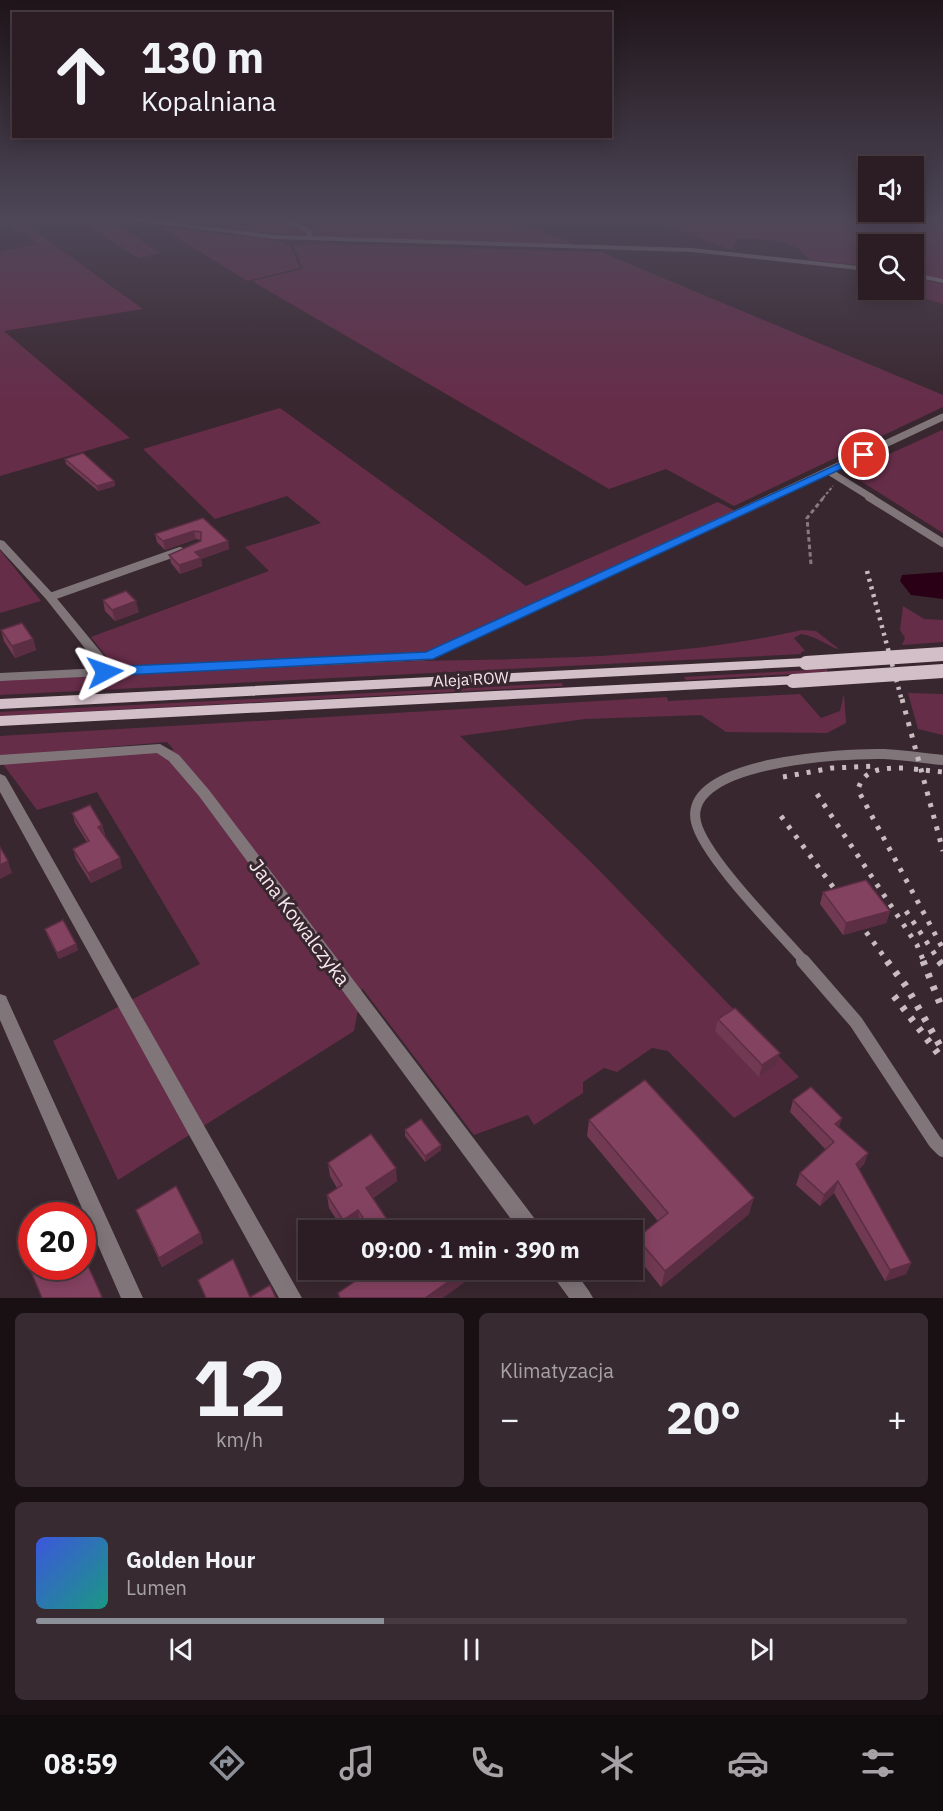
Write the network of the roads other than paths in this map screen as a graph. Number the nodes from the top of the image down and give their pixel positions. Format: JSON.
{"nodes":[{"id":1,"x":943,"y":417,"type":"edge"},
{"id":2,"x":830,"y":472,"type":"junction"},
{"id":3,"x":0,"y":543,"type":"edge"},
{"id":4,"x":943,"y":543,"type":"edge"},
{"id":5,"x":187,"y":549,"type":"edge"},
{"id":6,"x":50,"y":597,"type":"junction"},
{"id":7,"x":943,"y":654,"type":"edge"},
{"id":8,"x":943,"y":671,"type":"edge"},
{"id":9,"x":105,"y":672,"type":"junction"},
{"id":10,"x":0,"y":677,"type":"edge"},
{"id":11,"x":0,"y":704,"type":"edge"},
{"id":12,"x":0,"y":721,"type":"edge"},
{"id":13,"x":0,"y":760,"type":"edge"},
{"id":14,"x":943,"y":760,"type":"edge"},
{"id":15,"x":0,"y":779,"type":"edge"},
{"id":16,"x":0,"y":1001,"type":"edge"},
{"id":17,"x":943,"y":1150,"type":"edge"},
{"id":18,"x":524,"y":1220,"type":"edge"},
{"id":19,"x":568,"y":1280,"type":"edge"},
{"id":20,"x":132,"y":1298,"type":"edge"},
{"id":21,"x":291,"y":1298,"type":"edge"},
{"id":22,"x":582,"y":1298,"type":"edge"}],
"edges":[{"from":1,"to":2,"type":"lane"},
{"from":2,"to":4,"type":"lane"},
{"from":2,"to":9,"type":"lane"},
{"from":3,"to":6,"type":"street"},
{"from":5,"to":6,"type":"lane"},
{"from":6,"to":9,"type":"street"},
{"from":7,"to":11,"type":"main road","name":"Aleja ROW","bridge":true},
{"from":8,"to":12,"type":"main road","name":"Aleja ROW","bridge":true},
{"from":9,"to":10,"type":"lane"},
{"from":13,"to":18,"type":"street","name":"Jana Kowalczyka"},
{"from":14,"to":17,"type":"lane"},
{"from":15,"to":21,"type":"street"},
{"from":16,"to":20,"type":"street"},
{"from":19,"to":22,"type":"street"}]}
